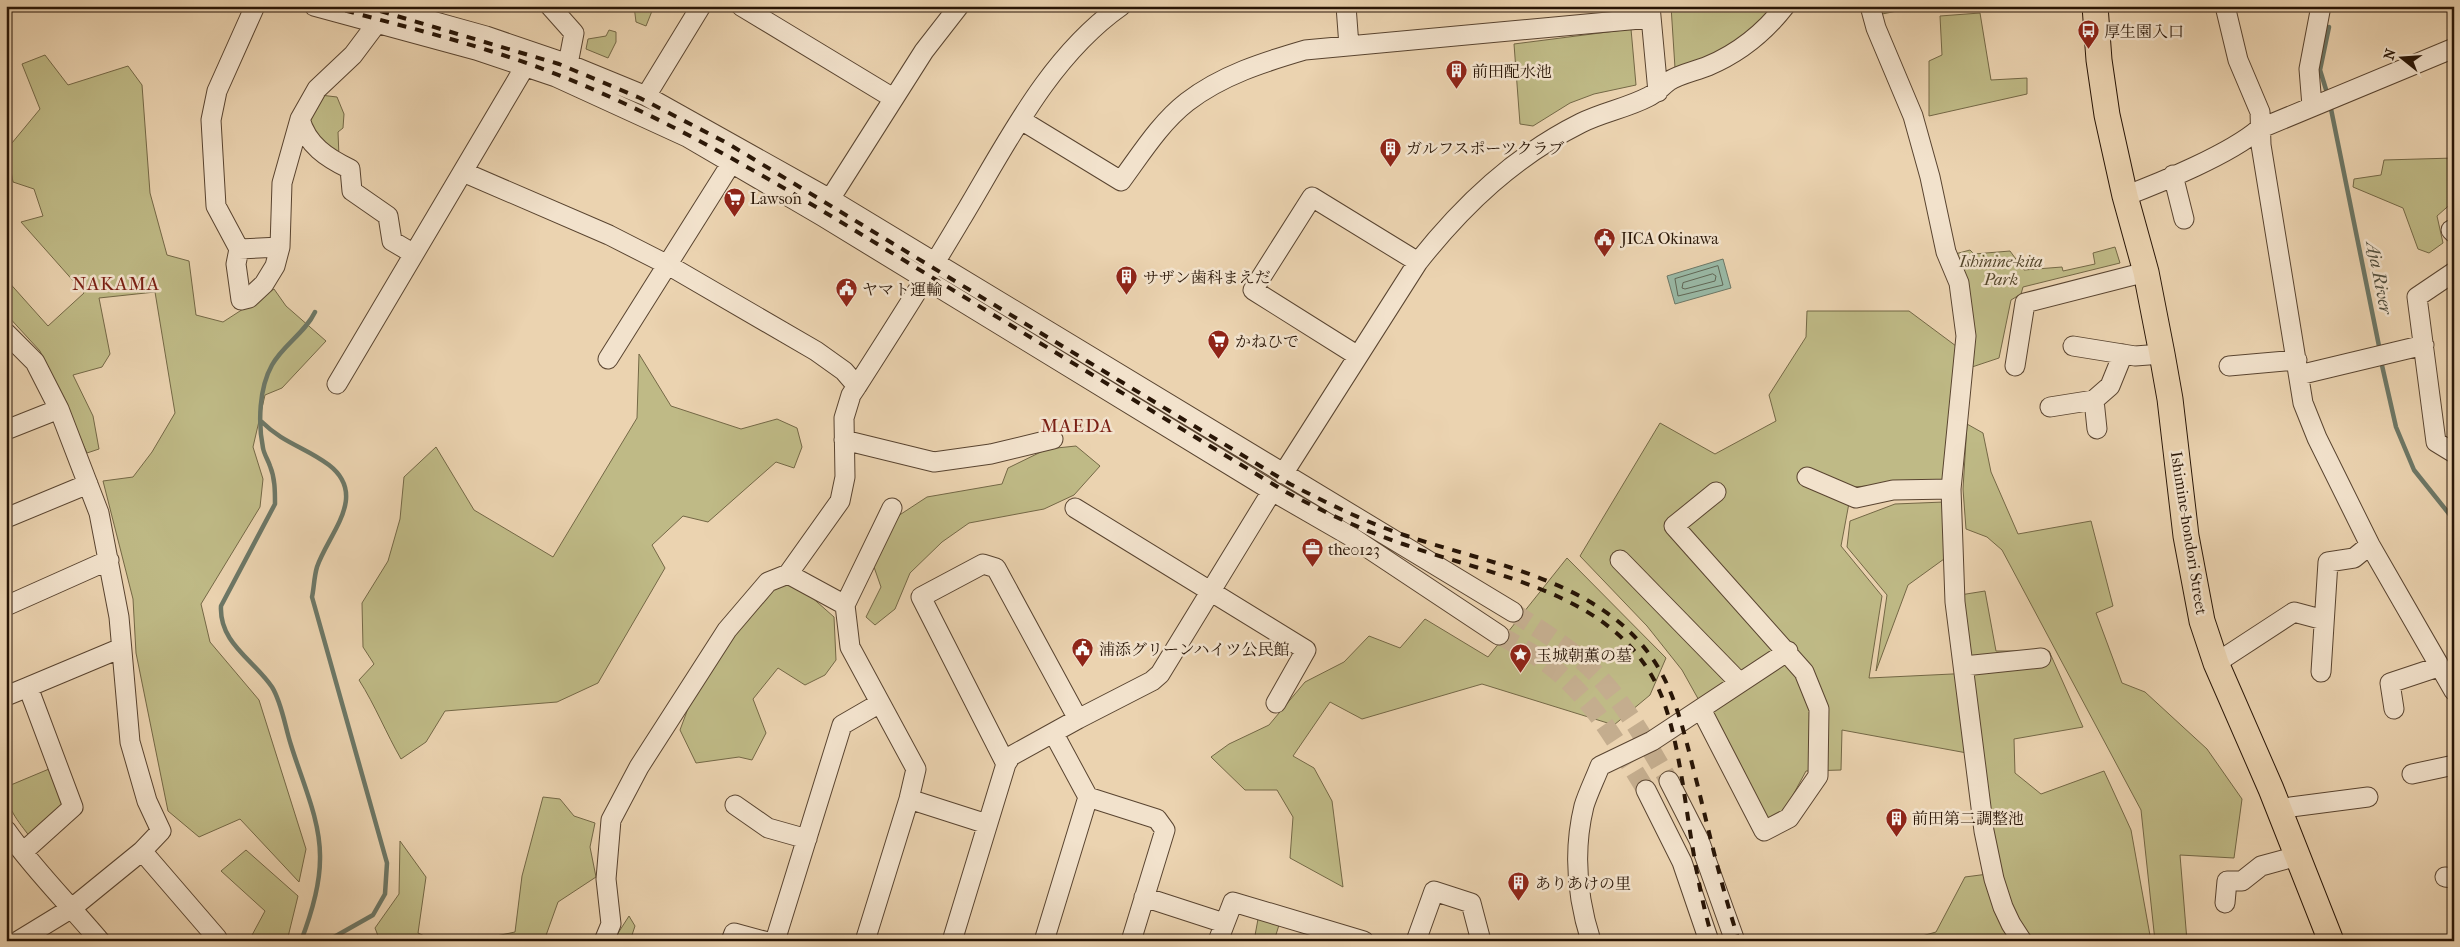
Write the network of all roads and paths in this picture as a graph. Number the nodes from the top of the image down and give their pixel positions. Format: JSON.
{"nodes":[{"id":1,"x":255,"y":6,"type":"edge"},
{"id":2,"x":314,"y":6,"type":"edge"},
{"id":3,"x":550,"y":6,"type":"edge"},
{"id":4,"x":701,"y":6,"type":"edge"},
{"id":5,"x":741,"y":6,"type":"edge"},
{"id":6,"x":959,"y":6,"type":"edge"},
{"id":7,"x":1121,"y":6,"type":"edge"},
{"id":8,"x":1346,"y":6,"type":"edge"},
{"id":9,"x":1784,"y":6,"type":"edge"},
{"id":10,"x":1870,"y":6,"type":"edge"},
{"id":11,"x":2095,"y":6,"type":"edge"},
{"id":12,"x":2225,"y":6,"type":"edge"},
{"id":13,"x":2321,"y":6,"type":"edge"},
{"id":14,"x":1650,"y":12,"type":"edge"},
{"id":15,"x":378,"y":15,"type":"edge"},
{"id":16,"x":1349,"y":46,"type":"junction"},
{"id":17,"x":2454,"y":48,"type":"edge"},
{"id":18,"x":529,"y":59,"type":"junction"},
{"id":19,"x":568,"y":64,"type":"junction"},
{"id":20,"x":1658,"y":92,"type":"junction"},
{"id":21,"x":646,"y":96,"type":"junction"},
{"id":22,"x":893,"y":98,"type":"junction"},
{"id":23,"x":2324,"y":102,"type":"junction"},
{"id":24,"x":300,"y":119,"type":"junction"},
{"id":25,"x":1021,"y":120,"type":"junction"},
{"id":26,"x":2259,"y":129,"type":"junction"},
{"id":27,"x":732,"y":162,"type":"junction"},
{"id":28,"x":463,"y":172,"type":"junction"},
{"id":29,"x":2173,"y":175,"type":"junction"},
{"id":30,"x":2125,"y":196,"type":"junction"},
{"id":31,"x":830,"y":200,"type":"junction"},
{"id":32,"x":2184,"y":219,"type":"dead end"},
{"id":33,"x":280,"y":247,"type":"junction"},
{"id":34,"x":239,"y":249,"type":"junction"},
{"id":35,"x":414,"y":254,"type":"junction"},
{"id":36,"x":1418,"y":262,"type":"junction"},
{"id":37,"x":935,"y":263,"type":"junction"},
{"id":38,"x":668,"y":265,"type":"junction"},
{"id":39,"x":2146,"y":272,"type":"junction"},
{"id":40,"x":2454,"y":272,"type":"edge"},
{"id":41,"x":925,"y":279,"type":"junction"},
{"id":42,"x":6,"y":333,"type":"edge"},
{"id":43,"x":2424,"y":345,"type":"junction"},
{"id":44,"x":2073,"y":346,"type":"dead end"},
{"id":45,"x":2123,"y":354,"type":"junction"},
{"id":46,"x":2162,"y":354,"type":"junction"},
{"id":47,"x":1358,"y":356,"type":"junction"},
{"id":48,"x":608,"y":360,"type":"dead end"},
{"id":49,"x":2015,"y":366,"type":"dead end"},
{"id":50,"x":2229,"y":366,"type":"dead end"},
{"id":51,"x":2298,"y":368,"type":"junction"},
{"id":52,"x":337,"y":384,"type":"dead end"},
{"id":53,"x":857,"y":386,"type":"junction"},
{"id":54,"x":2094,"y":400,"type":"junction"},
{"id":55,"x":2050,"y":407,"type":"dead end"},
{"id":56,"x":59,"y":409,"type":"junction"},
{"id":57,"x":2097,"y":429,"type":"dead end"},
{"id":58,"x":6,"y":430,"type":"edge"},
{"id":59,"x":1053,"y":439,"type":"dead end"},
{"id":60,"x":844,"y":440,"type":"junction"},
{"id":61,"x":2454,"y":453,"type":"edge"},
{"id":62,"x":1283,"y":474,"type":"junction"},
{"id":63,"x":1807,"y":477,"type":"dead end"},
{"id":64,"x":88,"y":484,"type":"junction"},
{"id":65,"x":1951,"y":489,"type":"junction"},
{"id":66,"x":1272,"y":491,"type":"junction"},
{"id":67,"x":1716,"y":492,"type":"dead end"},
{"id":68,"x":892,"y":508,"type":"dead end"},
{"id":69,"x":1075,"y":508,"type":"dead end"},
{"id":70,"x":6,"y":518,"type":"edge"},
{"id":71,"x":2370,"y":545,"type":"junction"},
{"id":72,"x":109,"y":560,"type":"junction"},
{"id":73,"x":1620,"y":560,"type":"dead end"},
{"id":74,"x":788,"y":574,"type":"junction"},
{"id":75,"x":1211,"y":591,"type":"junction"},
{"id":76,"x":845,"y":605,"type":"junction"},
{"id":77,"x":6,"y":606,"type":"edge"},
{"id":78,"x":1513,"y":612,"type":"tunnel mouth"},
{"id":79,"x":2324,"y":620,"type":"junction"},
{"id":80,"x":1498,"y":634,"type":"tunnel mouth"},
{"id":81,"x":121,"y":648,"type":"junction"},
{"id":82,"x":1788,"y":652,"type":"junction"},
{"id":83,"x":2041,"y":658,"type":"dead end"},
{"id":84,"x":2216,"y":664,"type":"junction"},
{"id":85,"x":1964,"y":666,"type":"junction"},
{"id":86,"x":2438,"y":667,"type":"junction"},
{"id":87,"x":2321,"y":672,"type":"dead end"},
{"id":88,"x":1740,"y":682,"type":"junction"},
{"id":89,"x":2453,"y":686,"type":"edge"},
{"id":90,"x":28,"y":687,"type":"junction"},
{"id":91,"x":6,"y":696,"type":"edge"},
{"id":92,"x":880,"y":703,"type":"junction"},
{"id":93,"x":1276,"y":703,"type":"dead end"},
{"id":94,"x":1701,"y":708,"type":"junction"},
{"id":95,"x":2394,"y":710,"type":"dead end"},
{"id":96,"x":1078,"y":719,"type":"junction"},
{"id":97,"x":1054,"y":734,"type":"junction"},
{"id":98,"x":1006,"y":764,"type":"junction"},
{"id":99,"x":2454,"y":765,"type":"edge"},
{"id":100,"x":2412,"y":774,"type":"dead end"},
{"id":101,"x":1669,"y":781,"type":"tunnel mouth"},
{"id":102,"x":1646,"y":790,"type":"tunnel mouth"},
{"id":103,"x":1088,"y":797,"type":"junction"},
{"id":104,"x":2368,"y":797,"type":"dead end"},
{"id":105,"x":909,"y":798,"type":"junction"},
{"id":106,"x":735,"y":805,"type":"dead end"},
{"id":107,"x":2291,"y":807,"type":"dead end"},
{"id":108,"x":987,"y":824,"type":"junction"},
{"id":109,"x":6,"y":830,"type":"edge"},
{"id":110,"x":808,"y":839,"type":"junction"},
{"id":111,"x":142,"y":851,"type":"junction"},
{"id":112,"x":23,"y":852,"type":"junction"},
{"id":113,"x":2298,"y":856,"type":"junction"},
{"id":114,"x":1144,"y":897,"type":"junction"},
{"id":115,"x":2225,"y":903,"type":"dead end"},
{"id":116,"x":72,"y":908,"type":"junction"},
{"id":117,"x":1221,"y":932,"type":"edge"},
{"id":118,"x":1317,"y":934,"type":"edge"},
{"id":119,"x":18,"y":941,"type":"edge"},
{"id":120,"x":100,"y":941,"type":"edge"},
{"id":121,"x":215,"y":941,"type":"edge"},
{"id":122,"x":604,"y":941,"type":"edge"},
{"id":123,"x":731,"y":941,"type":"edge"},
{"id":124,"x":764,"y":941,"type":"edge"},
{"id":125,"x":775,"y":941,"type":"edge"},
{"id":126,"x":864,"y":941,"type":"edge"},
{"id":127,"x":952,"y":941,"type":"edge"},
{"id":128,"x":1044,"y":941,"type":"edge"},
{"id":129,"x":1131,"y":941,"type":"edge"},
{"id":130,"x":1364,"y":941,"type":"edge"},
{"id":131,"x":1416,"y":941,"type":"edge"},
{"id":132,"x":1481,"y":941,"type":"edge"},
{"id":133,"x":1591,"y":941,"type":"edge"},
{"id":134,"x":1710,"y":941,"type":"edge"},
{"id":135,"x":1735,"y":941,"type":"edge"},
{"id":136,"x":2022,"y":941,"type":"edge"},
{"id":137,"x":2330,"y":941,"type":"edge"}],
"edges":[{"from":1,"to":34,"type":"street"},
{"from":2,"to":15,"type":"street"},
{"from":3,"to":19,"type":"street"},
{"from":4,"to":21,"type":"street"},
{"from":5,"to":22,"type":"street"},
{"from":6,"to":22,"type":"street"},
{"from":7,"to":25,"type":"street"},
{"from":8,"to":16,"type":"street"},
{"from":9,"to":20,"type":"street"},
{"from":10,"to":65,"type":"street"},
{"from":11,"to":30,"type":"main road","name":"Ishimine-hondori Street"},
{"from":12,"to":26,"type":"street"},
{"from":13,"to":23,"type":"street"},
{"from":14,"to":16,"type":"street"},
{"from":14,"to":20,"type":"street"},
{"from":15,"to":18,"type":"street"},
{"from":15,"to":24,"type":"street"},
{"from":16,"to":25,"type":"street"},
{"from":17,"to":23,"type":"street"},
{"from":18,"to":19,"type":"street"},
{"from":18,"to":27,"type":"street"},
{"from":18,"to":28,"type":"street"},
{"from":19,"to":21,"type":"street"},
{"from":20,"to":36,"type":"street"},
{"from":21,"to":31,"type":"street"},
{"from":22,"to":31,"type":"street"},
{"from":23,"to":26,"type":"street"},
{"from":24,"to":33,"type":"street"},
{"from":24,"to":35,"type":"street"},
{"from":25,"to":37,"type":"street"},
{"from":26,"to":29,"type":"street"},
{"from":26,"to":51,"type":"street"},
{"from":27,"to":38,"type":"street"},
{"from":27,"to":41,"type":"street"},
{"from":28,"to":35,"type":"street"},
{"from":28,"to":38,"type":"street"},
{"from":29,"to":30,"type":"street"},
{"from":29,"to":32,"type":"street"},
{"from":30,"to":39,"type":"main road","name":"Ishimine-hondori Street"},
{"from":31,"to":37,"type":"street"},
{"from":33,"to":34,"type":"street"},
{"from":33,"to":34,"type":"street"},
{"from":35,"to":52,"type":"street"},
{"from":36,"to":47,"type":"street"},
{"from":36,"to":47,"type":"street"},
{"from":37,"to":41,"type":"street"},
{"from":37,"to":62,"type":"street"},
{"from":38,"to":48,"type":"street"},
{"from":38,"to":53,"type":"street"},
{"from":39,"to":46,"type":"main road","name":"Ishimine-hondori Street"},
{"from":39,"to":49,"type":"street"},
{"from":40,"to":43,"type":"street"},
{"from":41,"to":53,"type":"street"},
{"from":41,"to":66,"type":"street"},
{"from":42,"to":56,"type":"street"},
{"from":43,"to":51,"type":"street"},
{"from":43,"to":61,"type":"street"},
{"from":44,"to":45,"type":"street"},
{"from":45,"to":46,"type":"street"},
{"from":45,"to":54,"type":"street"},
{"from":46,"to":84,"type":"main road","name":"Ishimine-hondori Street"},
{"from":47,"to":62,"type":"street"},
{"from":50,"to":51,"type":"street"},
{"from":51,"to":71,"type":"street"},
{"from":53,"to":60,"type":"street"},
{"from":54,"to":55,"type":"street"},
{"from":54,"to":57,"type":"street"},
{"from":56,"to":58,"type":"street"},
{"from":56,"to":64,"type":"street"},
{"from":59,"to":60,"type":"street"},
{"from":60,"to":74,"type":"street"},
{"from":62,"to":78,"type":"street"},
{"from":63,"to":65,"type":"street"},
{"from":64,"to":70,"type":"street"},
{"from":64,"to":72,"type":"street"},
{"from":65,"to":85,"type":"street"},
{"from":66,"to":75,"type":"street"},
{"from":66,"to":80,"type":"street"},
{"from":67,"to":82,"type":"street"},
{"from":68,"to":76,"type":"street"},
{"from":69,"to":75,"type":"street"},
{"from":71,"to":79,"type":"street"},
{"from":71,"to":86,"type":"street"},
{"from":72,"to":77,"type":"street"},
{"from":72,"to":81,"type":"street"},
{"from":73,"to":88,"type":"street"},
{"from":74,"to":76,"type":"street"},
{"from":74,"to":122,"type":"street"},
{"from":75,"to":93,"type":"street"},
{"from":75,"to":96,"type":"street"},
{"from":76,"to":92,"type":"street"},
{"from":79,"to":84,"type":"street"},
{"from":79,"to":87,"type":"street"},
{"from":81,"to":90,"type":"street"},
{"from":81,"to":111,"type":"street"},
{"from":82,"to":88,"type":"street"},
{"from":82,"to":94,"type":"street"},
{"from":83,"to":85,"type":"street"},
{"from":84,"to":113,"type":"main road","name":"Ishimine-hondori Street"},
{"from":85,"to":136,"type":"street"},
{"from":86,"to":89,"type":"street"},
{"from":86,"to":95,"type":"street"},
{"from":88,"to":94,"type":"street"},
{"from":90,"to":91,"type":"street"},
{"from":90,"to":112,"type":"street"},
{"from":92,"to":105,"type":"street"},
{"from":92,"to":110,"type":"street"},
{"from":94,"to":133,"type":"street"},
{"from":96,"to":97,"type":"street"},
{"from":96,"to":98,"type":"street"},
{"from":97,"to":98,"type":"street"},
{"from":97,"to":103,"type":"street"},
{"from":98,"to":108,"type":"street"},
{"from":99,"to":100,"type":"street"},
{"from":101,"to":135,"type":"street"},
{"from":102,"to":134,"type":"street"},
{"from":103,"to":114,"type":"street"},
{"from":103,"to":128,"type":"street"},
{"from":104,"to":107,"type":"street"},
{"from":105,"to":108,"type":"street"},
{"from":105,"to":126,"type":"street"},
{"from":106,"to":110,"type":"street"},
{"from":108,"to":127,"type":"street"},
{"from":109,"to":112,"type":"street"},
{"from":110,"to":125,"type":"street"},
{"from":111,"to":116,"type":"street"},
{"from":111,"to":121,"type":"street"},
{"from":112,"to":116,"type":"street"},
{"from":113,"to":115,"type":"street"},
{"from":113,"to":137,"type":"main road","name":"Ishimine-hondori Street"},
{"from":114,"to":117,"type":"street"},
{"from":114,"to":129,"type":"street"},
{"from":116,"to":119,"type":"street"},
{"from":116,"to":120,"type":"street"},
{"from":117,"to":118,"type":"street"},
{"from":118,"to":130,"type":"street"},
{"from":123,"to":124,"type":"street"},
{"from":131,"to":132,"type":"street"}]}
